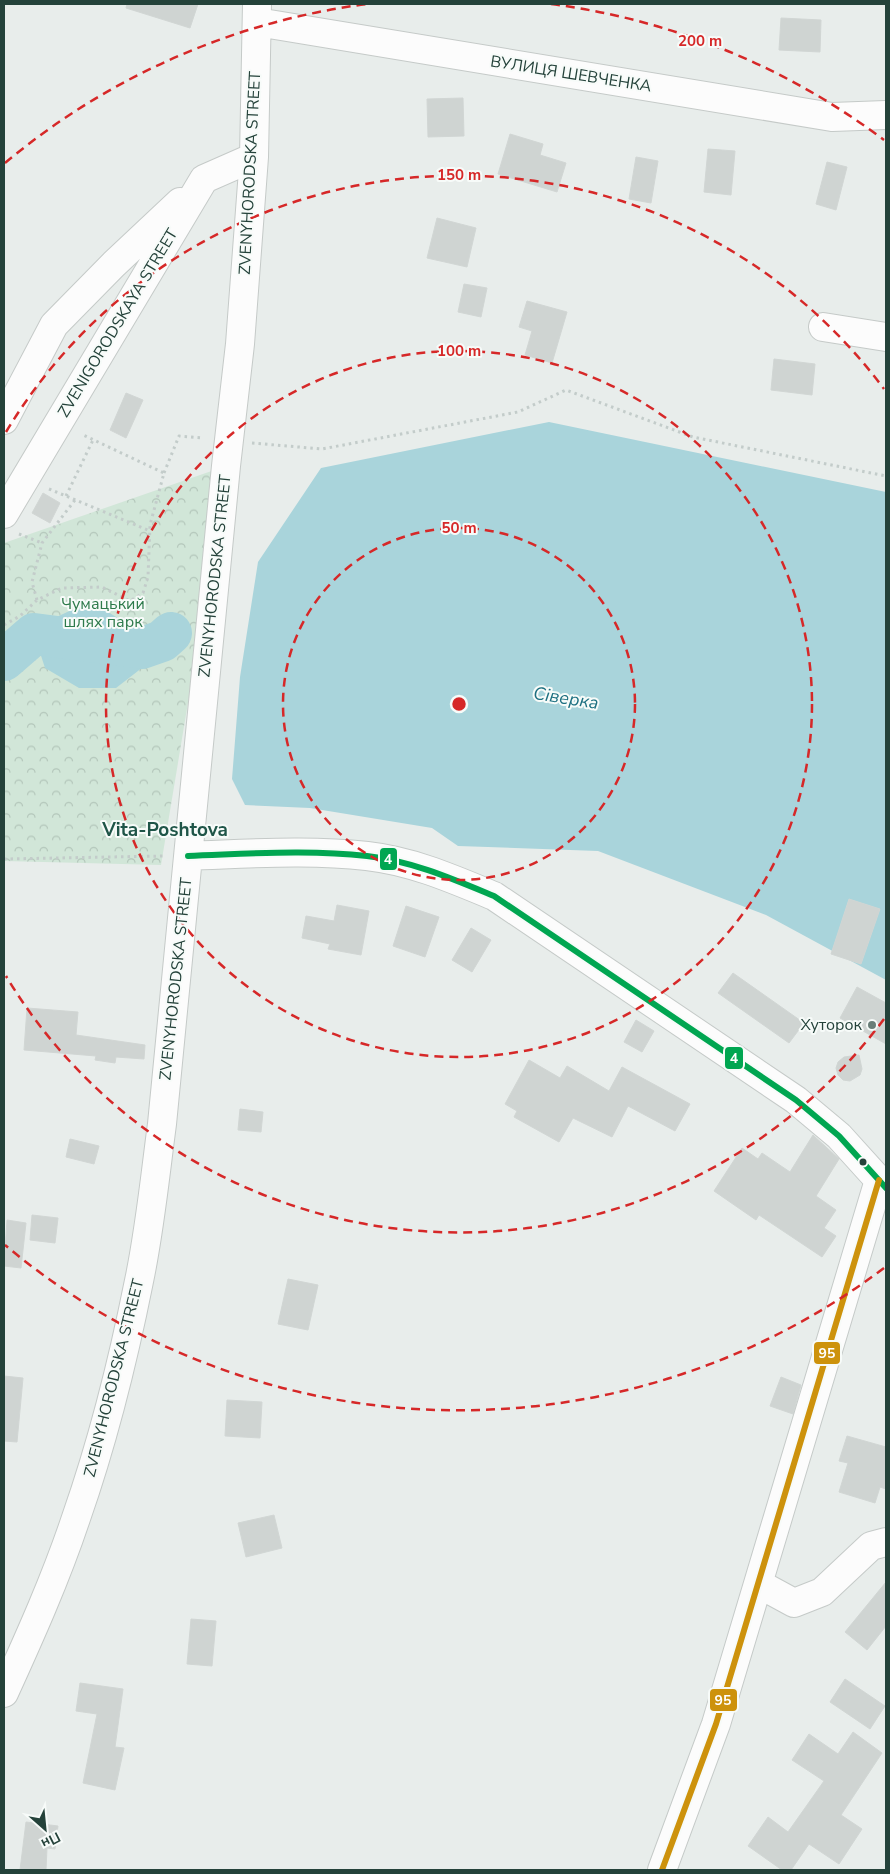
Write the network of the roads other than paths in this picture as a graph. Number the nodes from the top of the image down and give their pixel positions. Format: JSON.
{"nodes":[{"id":1,"x":257,"y":13,"type":"edge"},
{"id":2,"x":886,"y":115,"type":"edge"},
{"id":3,"x":254,"y":157,"type":"junction"},
{"id":4,"x":204,"y":179,"type":"junction"},
{"id":5,"x":823,"y":327,"type":"dead end"},
{"id":6,"x":886,"y":338,"type":"edge"},
{"id":7,"x":4,"y":420,"type":"edge"},
{"id":8,"x":8,"y":522,"type":"edge"},
{"id":9,"x":188,"y":856,"type":"junction"},
{"id":10,"x":882,"y":1184,"type":"edge"},
{"id":11,"x":886,"y":1542,"type":"edge"},
{"id":12,"x":759,"y":1584,"type":"junction"},
{"id":13,"x":4,"y":1693,"type":"edge"},
{"id":14,"x":662,"y":1870,"type":"edge"}],
"edges":[{"from":1,"to":2,"type":"street","name":"ВУЛИЦЯ ШЕВЧЕНКА"},
{"from":1,"to":3,"type":"street","name":"ZVENYHORODSKA STREET"},
{"from":3,"to":4,"type":"street"},
{"from":3,"to":9,"type":"street","name":"ZVENYHORODSKA STREET"},
{"from":4,"to":7,"type":"street"},
{"from":4,"to":8,"type":"street","name":"ZVENIGORODSKAYA STREET"},
{"from":5,"to":6,"type":"street"},
{"from":9,"to":10,"type":"street"},
{"from":9,"to":13,"type":"street","name":"ZVENYHORODSKA STREET"},
{"from":10,"to":12,"type":"street"},
{"from":11,"to":12,"type":"street"},
{"from":12,"to":14,"type":"street"}]}
